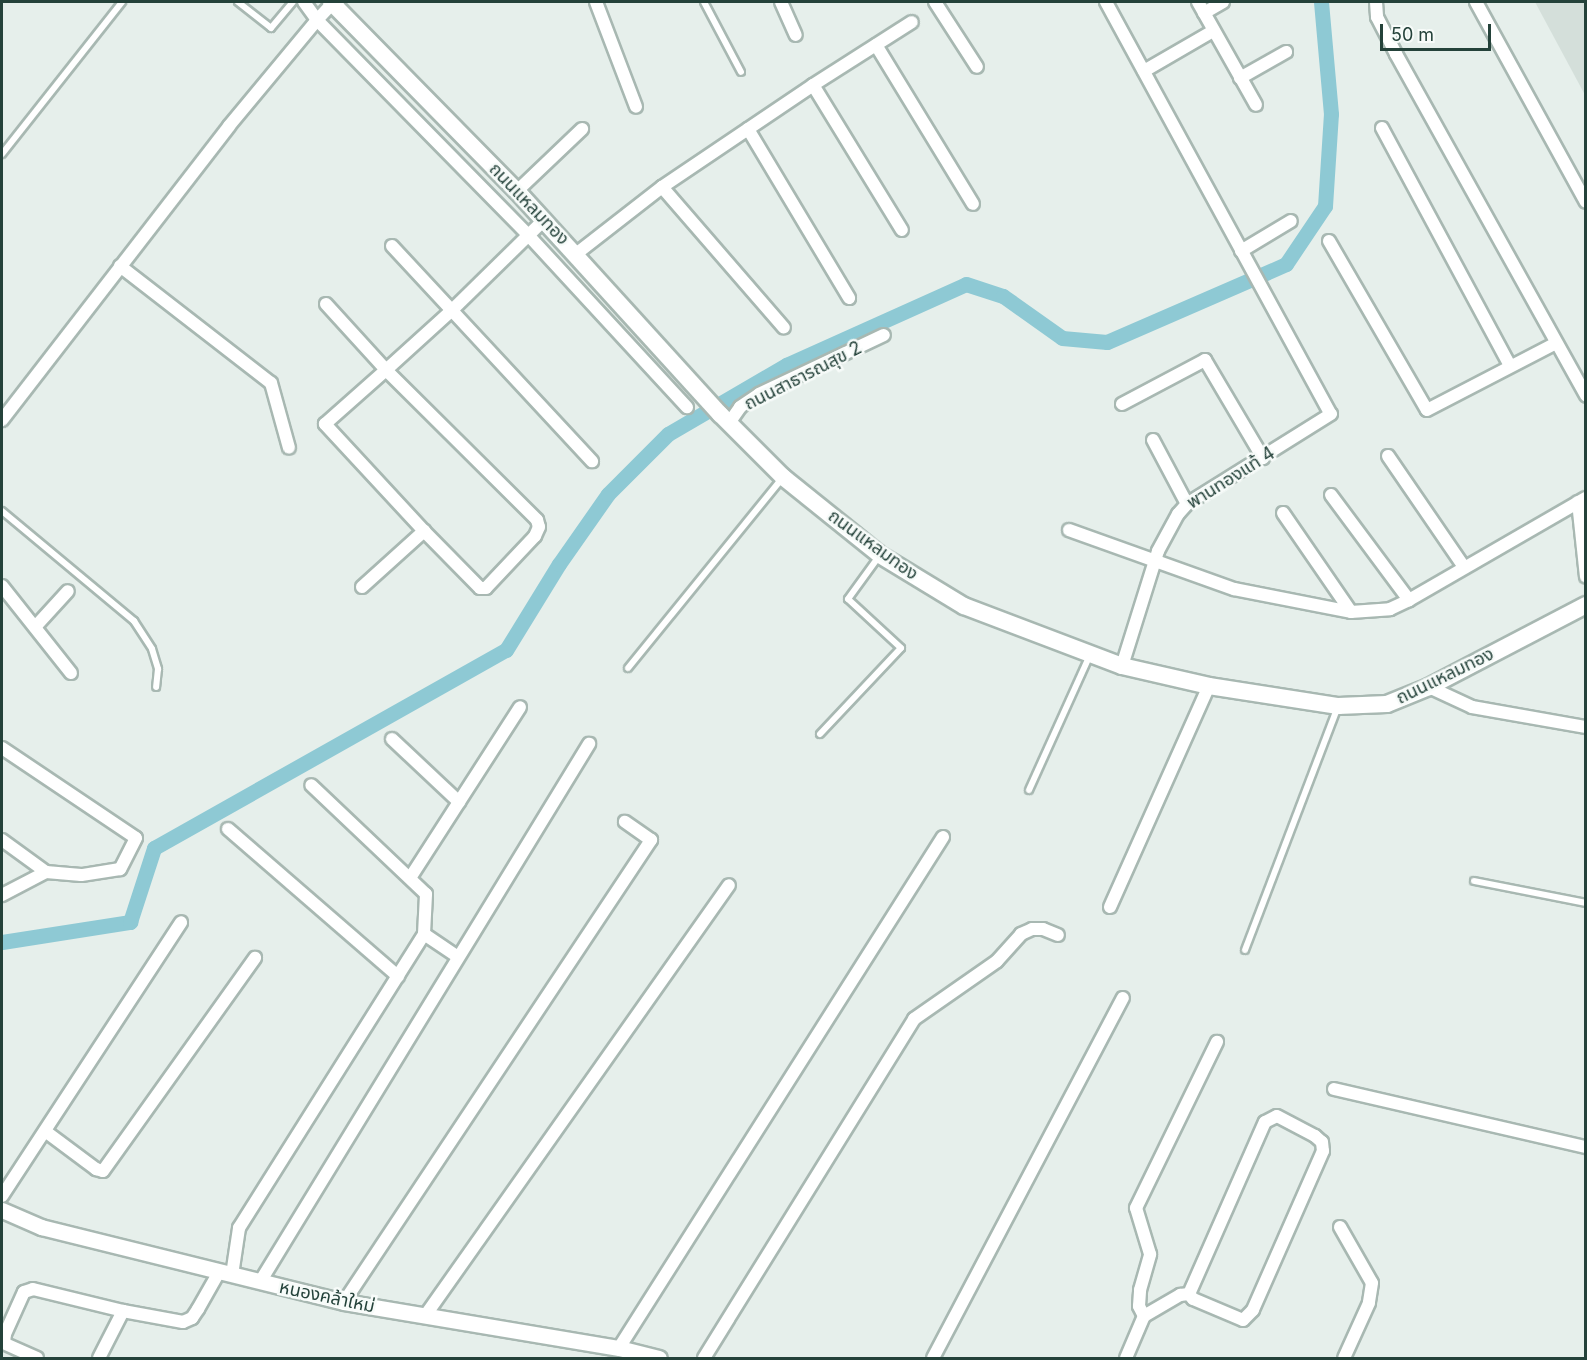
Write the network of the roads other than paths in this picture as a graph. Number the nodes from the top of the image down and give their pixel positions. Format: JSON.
{"nodes":[{"id":1,"x":122,"y":2,"type":"edge"},
{"id":2,"x":238,"y":2,"type":"edge"},
{"id":3,"x":293,"y":2,"type":"edge"},
{"id":4,"x":304,"y":2,"type":"edge"},
{"id":5,"x":334,"y":2,"type":"edge"},
{"id":6,"x":596,"y":2,"type":"edge"},
{"id":7,"x":704,"y":2,"type":"edge"},
{"id":8,"x":781,"y":2,"type":"edge"},
{"id":9,"x":935,"y":2,"type":"edge"},
{"id":10,"x":1106,"y":2,"type":"edge"},
{"id":11,"x":1223,"y":2,"type":"edge"},
{"id":12,"x":1376,"y":2,"type":"edge"},
{"id":13,"x":1476,"y":2,"type":"edge"},
{"id":14,"x":1201,"y":7,"type":"edge"},
{"id":15,"x":317,"y":20,"type":"junction"},
{"id":16,"x":912,"y":22,"type":"dead end"},
{"id":17,"x":1214,"y":31,"type":"junction"},
{"id":18,"x":796,"y":35,"type":"dead end"},
{"id":19,"x":876,"y":45,"type":"junction"},
{"id":20,"x":1286,"y":52,"type":"dead end"},
{"id":21,"x":976,"y":67,"type":"dead end"},
{"id":22,"x":1144,"y":71,"type":"junction"},
{"id":23,"x":741,"y":72,"type":"dead end"},
{"id":24,"x":1240,"y":78,"type":"junction"},
{"id":25,"x":813,"y":85,"type":"junction"},
{"id":26,"x":1256,"y":105,"type":"dead end"},
{"id":27,"x":636,"y":108,"type":"dead end"},
{"id":28,"x":1382,"y":128,"type":"dead end"},
{"id":29,"x":582,"y":129,"type":"dead end"},
{"id":30,"x":748,"y":129,"type":"junction"},
{"id":31,"x":2,"y":154,"type":"edge"},
{"id":32,"x":662,"y":187,"type":"junction"},
{"id":33,"x":517,"y":191,"type":"junction"},
{"id":34,"x":1586,"y":202,"type":"edge"},
{"id":35,"x":974,"y":204,"type":"dead end"},
{"id":36,"x":544,"y":220,"type":"junction"},
{"id":37,"x":1291,"y":221,"type":"dead end"},
{"id":38,"x":902,"y":230,"type":"dead end"},
{"id":39,"x":529,"y":236,"type":"junction"},
{"id":40,"x":1329,"y":241,"type":"dead end"},
{"id":41,"x":392,"y":246,"type":"dead end"},
{"id":42,"x":1241,"y":252,"type":"junction"},
{"id":43,"x":576,"y":254,"type":"junction"},
{"id":44,"x":120,"y":266,"type":"junction"},
{"id":45,"x":849,"y":298,"type":"dead end"},
{"id":46,"x":326,"y":304,"type":"dead end"},
{"id":47,"x":451,"y":311,"type":"junction"},
{"id":48,"x":784,"y":328,"type":"dead end"},
{"id":49,"x":884,"y":335,"type":"dead end"},
{"id":50,"x":1556,"y":343,"type":"junction"},
{"id":51,"x":1510,"y":366,"type":"junction"},
{"id":52,"x":386,"y":370,"type":"junction"},
{"id":53,"x":1586,"y":396,"type":"edge"},
{"id":54,"x":1122,"y":404,"type":"dead end"},
{"id":55,"x":687,"y":407,"type":"dead end"},
{"id":56,"x":725,"y":418,"type":"junction"},
{"id":57,"x":2,"y":420,"type":"edge"},
{"id":58,"x":1153,"y":440,"type":"dead end"},
{"id":59,"x":289,"y":448,"type":"dead end"},
{"id":60,"x":1388,"y":456,"type":"dead end"},
{"id":61,"x":1263,"y":458,"type":"junction"},
{"id":62,"x":592,"y":461,"type":"dead end"},
{"id":63,"x":783,"y":477,"type":"junction"},
{"id":64,"x":1331,"y":495,"type":"dead end"},
{"id":65,"x":1582,"y":500,"type":"edge"},
{"id":66,"x":1186,"y":504,"type":"junction"},
{"id":67,"x":2,"y":511,"type":"edge"},
{"id":68,"x":1283,"y":513,"type":"dead end"},
{"id":69,"x":1069,"y":530,"type":"dead end"},
{"id":70,"x":424,"y":531,"type":"junction"},
{"id":71,"x":880,"y":555,"type":"junction"},
{"id":72,"x":1155,"y":562,"type":"junction"},
{"id":73,"x":1464,"y":567,"type":"junction"},
{"id":74,"x":1586,"y":577,"type":"edge"},
{"id":75,"x":2,"y":586,"type":"edge"},
{"id":76,"x":362,"y":587,"type":"dead end"},
{"id":77,"x":68,"y":591,"type":"dead end"},
{"id":78,"x":1409,"y":600,"type":"junction"},
{"id":79,"x":1586,"y":605,"type":"edge"},
{"id":80,"x":1351,"y":612,"type":"junction"},
{"id":81,"x":36,"y":626,"type":"junction"},
{"id":82,"x":1090,"y":654,"type":"junction"},
{"id":83,"x":1122,"y":666,"type":"junction"},
{"id":84,"x":628,"y":668,"type":"dead end"},
{"id":85,"x":71,"y":673,"type":"dead end"},
{"id":86,"x":1209,"y":686,"type":"junction"},
{"id":87,"x":156,"y":687,"type":"dead end"},
{"id":88,"x":1429,"y":687,"type":"junction"},
{"id":89,"x":1338,"y":706,"type":"junction"},
{"id":90,"x":520,"y":707,"type":"dead end"},
{"id":91,"x":1586,"y":727,"type":"edge"},
{"id":92,"x":820,"y":734,"type":"dead end"},
{"id":93,"x":392,"y":739,"type":"dead end"},
{"id":94,"x":589,"y":744,"type":"dead end"},
{"id":95,"x":2,"y":748,"type":"edge"},
{"id":96,"x":311,"y":785,"type":"dead end"},
{"id":97,"x":1029,"y":790,"type":"dead end"},
{"id":98,"x":459,"y":802,"type":"junction"},
{"id":99,"x":625,"y":822,"type":"dead end"},
{"id":100,"x":228,"y":829,"type":"dead end"},
{"id":101,"x":943,"y":837,"type":"dead end"},
{"id":102,"x":2,"y":840,"type":"edge"},
{"id":103,"x":46,"y":872,"type":"junction"},
{"id":104,"x":410,"y":878,"type":"junction"},
{"id":105,"x":1474,"y":881,"type":"dead end"},
{"id":106,"x":729,"y":885,"type":"dead end"},
{"id":107,"x":2,"y":895,"type":"edge"},
{"id":108,"x":1586,"y":903,"type":"edge"},
{"id":109,"x":1110,"y":907,"type":"dead end"},
{"id":110,"x":181,"y":922,"type":"dead end"},
{"id":111,"x":424,"y":934,"type":"junction"},
{"id":112,"x":1058,"y":935,"type":"dead end"},
{"id":113,"x":1245,"y":950,"type":"dead end"},
{"id":114,"x":457,"y":956,"type":"junction"},
{"id":115,"x":255,"y":958,"type":"dead end"},
{"id":116,"x":398,"y":975,"type":"junction"},
{"id":117,"x":1123,"y":998,"type":"dead end"},
{"id":118,"x":1217,"y":1042,"type":"dead end"},
{"id":119,"x":1334,"y":1089,"type":"dead end"},
{"id":120,"x":45,"y":1131,"type":"junction"},
{"id":121,"x":1586,"y":1147,"type":"edge"},
{"id":122,"x":2,"y":1196,"type":"edge"},
{"id":123,"x":2,"y":1210,"type":"edge"},
{"id":124,"x":1340,"y":1227,"type":"dead end"},
{"id":125,"x":226,"y":1274,"type":"junction"},
{"id":126,"x":260,"y":1282,"type":"junction"},
{"id":127,"x":1189,"y":1294,"type":"junction"},
{"id":128,"x":344,"y":1302,"type":"junction"},
{"id":129,"x":123,"y":1311,"type":"junction"},
{"id":130,"x":425,"y":1316,"type":"junction"},
{"id":131,"x":1144,"y":1317,"type":"junction"},
{"id":132,"x":619,"y":1348,"type":"junction"},
{"id":133,"x":651,"y":1358,"type":"edge"},
{"id":134,"x":37,"y":1359,"type":"edge"},
{"id":135,"x":99,"y":1359,"type":"edge"},
{"id":136,"x":704,"y":1359,"type":"edge"},
{"id":137,"x":933,"y":1359,"type":"edge"},
{"id":138,"x":1126,"y":1359,"type":"edge"},
{"id":139,"x":1344,"y":1359,"type":"edge"}],
"edges":[{"from":1,"to":31,"type":"lane"},
{"from":2,"to":3,"type":"lane"},
{"from":4,"to":15,"type":"street"},
{"from":5,"to":15,"type":"street"},
{"from":5,"to":33,"type":"main road","name":"ถนนแหลมทอง"},
{"from":6,"to":27,"type":"street"},
{"from":7,"to":23,"type":"lane"},
{"from":8,"to":18,"type":"street"},
{"from":9,"to":21,"type":"street"},
{"from":10,"to":22,"type":"street"},
{"from":11,"to":14,"type":"street"},
{"from":12,"to":50,"type":"street"},
{"from":13,"to":34,"type":"street"},
{"from":14,"to":17,"type":"street"},
{"from":15,"to":39,"type":"street"},
{"from":15,"to":44,"type":"street"},
{"from":16,"to":19,"type":"street"},
{"from":17,"to":22,"type":"street"},
{"from":17,"to":24,"type":"street"},
{"from":19,"to":25,"type":"street"},
{"from":19,"to":35,"type":"street"},
{"from":20,"to":24,"type":"street"},
{"from":22,"to":42,"type":"street"},
{"from":24,"to":26,"type":"street"},
{"from":25,"to":30,"type":"street"},
{"from":25,"to":38,"type":"street"},
{"from":28,"to":51,"type":"street"},
{"from":29,"to":33,"type":"street"},
{"from":30,"to":32,"type":"street"},
{"from":30,"to":45,"type":"street"},
{"from":32,"to":43,"type":"street"},
{"from":32,"to":48,"type":"street"},
{"from":33,"to":36,"type":"main road","name":"ถนนแหลมทอง"},
{"from":36,"to":39,"type":"street"},
{"from":36,"to":43,"type":"main road","name":"ถนนแหลมทอง"},
{"from":37,"to":42,"type":"street"},
{"from":39,"to":47,"type":"street"},
{"from":39,"to":55,"type":"street"},
{"from":40,"to":51,"type":"street"},
{"from":41,"to":47,"type":"street"},
{"from":42,"to":61,"type":"street","name":"พานทองแท้ 4"},
{"from":43,"to":56,"type":"main road","name":"ถนนแหลมทอง"},
{"from":44,"to":57,"type":"street"},
{"from":44,"to":59,"type":"street"},
{"from":46,"to":52,"type":"street"},
{"from":47,"to":52,"type":"street"},
{"from":47,"to":62,"type":"street"},
{"from":49,"to":56,"type":"street","name":"ถนนสาธารณสุข 2"},
{"from":50,"to":51,"type":"street"},
{"from":50,"to":53,"type":"street"},
{"from":52,"to":70,"type":"street"},
{"from":52,"to":70,"type":"street"},
{"from":54,"to":61,"type":"street"},
{"from":56,"to":63,"type":"main road","name":"ถนนแหลมทอง"},
{"from":58,"to":66,"type":"street"},
{"from":60,"to":73,"type":"street"},
{"from":61,"to":66,"type":"street","name":"พานทองแท้ 4"},
{"from":63,"to":71,"type":"main road","name":"ถนนแหลมทอง"},
{"from":63,"to":84,"type":"lane"},
{"from":64,"to":78,"type":"street"},
{"from":65,"to":73,"type":"street"},
{"from":65,"to":74,"type":"street"},
{"from":66,"to":72,"type":"street","name":"พานทองแท้ 4"},
{"from":67,"to":87,"type":"lane"},
{"from":68,"to":80,"type":"street"},
{"from":69,"to":72,"type":"street"},
{"from":70,"to":76,"type":"street"},
{"from":71,"to":82,"type":"main road","name":"ถนนแหลมทอง"},
{"from":71,"to":92,"type":"lane"},
{"from":72,"to":80,"type":"street"},
{"from":72,"to":83,"type":"street","name":"พานทองแท้ 4"},
{"from":73,"to":78,"type":"street"},
{"from":75,"to":81,"type":"street"},
{"from":77,"to":81,"type":"street"},
{"from":78,"to":80,"type":"street"},
{"from":79,"to":88,"type":"main road","name":"ถนนแหลมทอง"},
{"from":81,"to":85,"type":"street"},
{"from":82,"to":83,"type":"main road","name":"ถนนแหลมทอง"},
{"from":82,"to":97,"type":"lane"},
{"from":83,"to":86,"type":"main road","name":"ถนนแหลมทอง"},
{"from":86,"to":89,"type":"main road","name":"ถนนแหลมทอง"},
{"from":86,"to":109,"type":"street"},
{"from":88,"to":89,"type":"main road","name":"ถนนแหลมทอง"},
{"from":88,"to":91,"type":"street"},
{"from":89,"to":113,"type":"lane"},
{"from":90,"to":98,"type":"street"},
{"from":93,"to":98,"type":"street"},
{"from":94,"to":114,"type":"street"},
{"from":95,"to":103,"type":"street"},
{"from":96,"to":104,"type":"street"},
{"from":98,"to":104,"type":"street"},
{"from":99,"to":128,"type":"street"},
{"from":100,"to":116,"type":"street"},
{"from":101,"to":132,"type":"street"},
{"from":102,"to":103,"type":"street"},
{"from":103,"to":107,"type":"street"},
{"from":104,"to":111,"type":"street"},
{"from":105,"to":108,"type":"lane"},
{"from":106,"to":130,"type":"street"},
{"from":110,"to":120,"type":"street"},
{"from":111,"to":114,"type":"street"},
{"from":111,"to":116,"type":"street"},
{"from":112,"to":136,"type":"street"},
{"from":114,"to":126,"type":"street"},
{"from":115,"to":120,"type":"street"},
{"from":116,"to":125,"type":"street"},
{"from":117,"to":137,"type":"street"},
{"from":118,"to":131,"type":"street"},
{"from":119,"to":121,"type":"street"},
{"from":120,"to":122,"type":"street"},
{"from":123,"to":125,"type":"street","name":"หนองคล้าใหม่"},
{"from":124,"to":139,"type":"street"},
{"from":125,"to":126,"type":"street","name":"หนองคล้าใหม่"},
{"from":125,"to":129,"type":"street"},
{"from":126,"to":128,"type":"street","name":"หนองคล้าใหม่"},
{"from":127,"to":127,"type":"street"},
{"from":127,"to":131,"type":"street"},
{"from":128,"to":130,"type":"street","name":"หนองคล้าใหม่"},
{"from":129,"to":134,"type":"street"},
{"from":129,"to":135,"type":"street"},
{"from":130,"to":132,"type":"street","name":"หนองคล้าใหม่"},
{"from":131,"to":138,"type":"street"},
{"from":132,"to":133,"type":"street","name":"หนองคล้าใหม่"}]}
